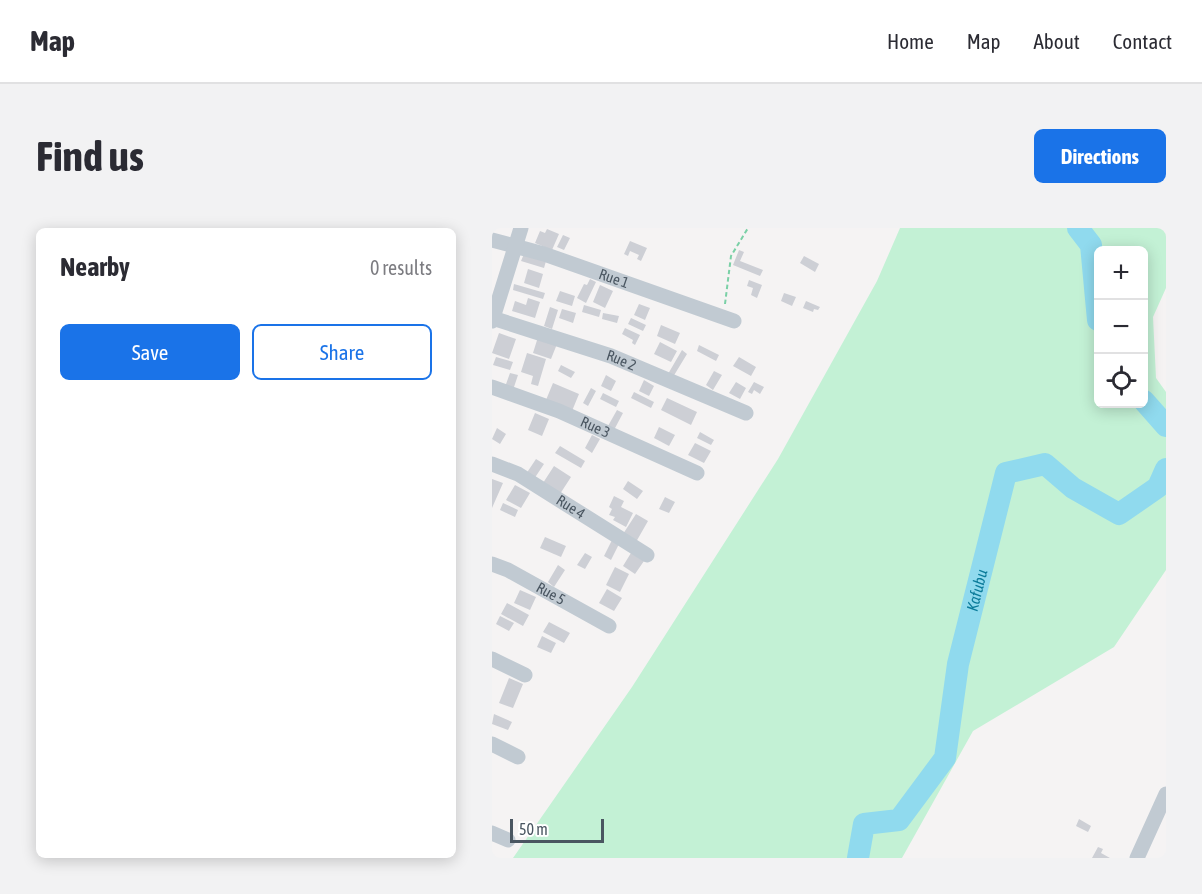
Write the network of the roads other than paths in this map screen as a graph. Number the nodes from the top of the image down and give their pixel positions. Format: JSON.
{"nodes":[{"id":1,"x":521,"y":228,"type":"edge"},
{"id":2,"x":492,"y":240,"type":"edge"},
{"id":3,"x":516,"y":246,"type":"junction"},
{"id":4,"x":492,"y":319,"type":"edge"},
{"id":5,"x":729,"y":319,"type":"road end"},
{"id":6,"x":492,"y":387,"type":"edge"},
{"id":7,"x":746,"y":413,"type":"dead end"},
{"id":8,"x":492,"y":464,"type":"edge"},
{"id":9,"x":698,"y":473,"type":"dead end"},
{"id":10,"x":647,"y":555,"type":"dead end"},
{"id":11,"x":492,"y":564,"type":"edge"},
{"id":12,"x":609,"y":626,"type":"dead end"},
{"id":13,"x":492,"y":658,"type":"edge"},
{"id":14,"x":525,"y":675,"type":"dead end"},
{"id":15,"x":492,"y":744,"type":"edge"},
{"id":16,"x":518,"y":757,"type":"dead end"},
{"id":17,"x":1166,"y":794,"type":"edge"},
{"id":18,"x":492,"y":833,"type":"edge"},
{"id":19,"x":508,"y":840,"type":"dead end"},
{"id":20,"x":1137,"y":858,"type":"edge"}],
"edges":[{"from":1,"to":3,"type":"street"},
{"from":2,"to":3,"type":"street","name":"Rue 1"},
{"from":3,"to":4,"type":"street"},
{"from":3,"to":5,"type":"street","name":"Rue 1"},
{"from":4,"to":7,"type":"street","name":"Rue 2"},
{"from":6,"to":9,"type":"street","name":"Rue 3"},
{"from":8,"to":10,"type":"street","name":"Rue 4"},
{"from":11,"to":12,"type":"street","name":"Rue 5"},
{"from":13,"to":14,"type":"street"},
{"from":15,"to":16,"type":"street"},
{"from":17,"to":20,"type":"street"},
{"from":18,"to":19,"type":"street"}]}
